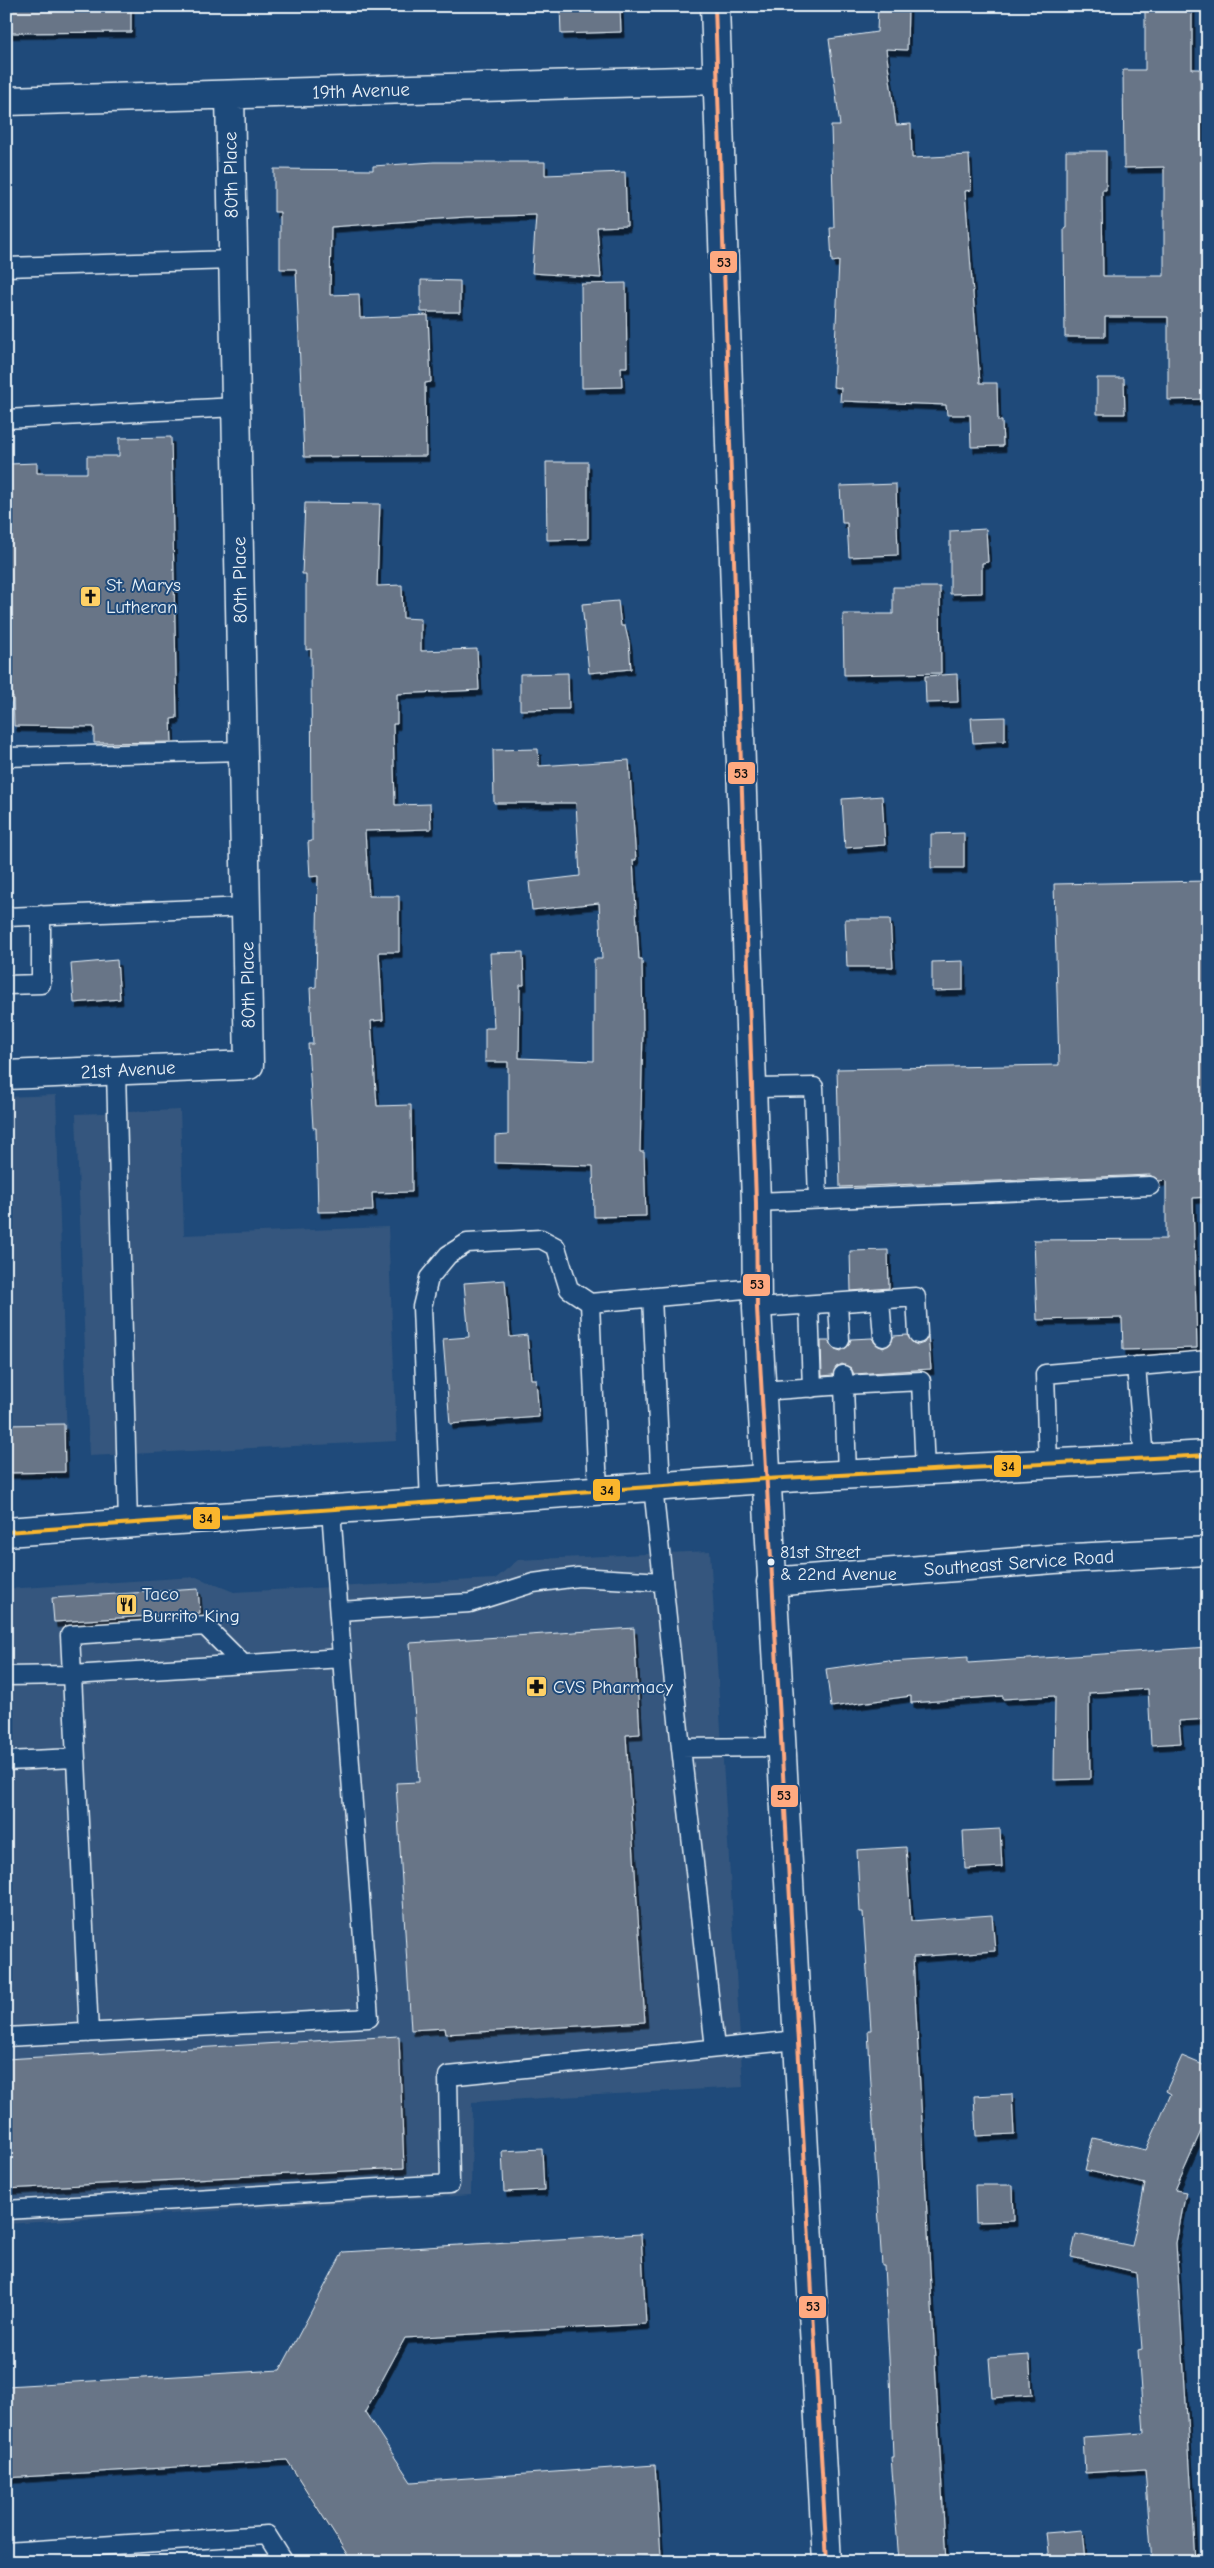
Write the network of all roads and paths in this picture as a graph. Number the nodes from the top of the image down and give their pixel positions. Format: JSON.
{"nodes":[{"id":1,"x":715,"y":6,"type":"edge"},
{"id":2,"x":716,"y":80,"type":"junction"},
{"id":3,"x":230,"y":95,"type":"junction"},
{"id":4,"x":6,"y":101,"type":"edge"},
{"id":5,"x":233,"y":260,"type":"junction"},
{"id":6,"x":6,"y":267,"type":"edge"},
{"id":7,"x":236,"y":407,"type":"junction"},
{"id":8,"x":6,"y":419,"type":"edge"},
{"id":9,"x":243,"y":751,"type":"junction"},
{"id":10,"x":6,"y":757,"type":"edge"},
{"id":11,"x":246,"y":907,"type":"junction"},
{"id":12,"x":41,"y":915,"type":"junction"},
{"id":13,"x":6,"y":917,"type":"edge"},
{"id":14,"x":6,"y":985,"type":"edge"},
{"id":15,"x":249,"y":1065,"type":"joint"},
{"id":16,"x":116,"y":1071,"type":"junction"},
{"id":17,"x":6,"y":1075,"type":"edge"},
{"id":18,"x":752,"y":1088,"type":"junction"},
{"id":19,"x":1150,"y":1186,"type":"dead end"},
{"id":20,"x":818,"y":1199,"type":"junction"},
{"id":21,"x":756,"y":1202,"type":"junction"},
{"id":22,"x":652,"y":1297,"type":"junction"},
{"id":23,"x":756,"y":1298,"type":"junction"},
{"id":24,"x":880,"y":1300,"type":"junction"},
{"id":25,"x":590,"y":1302,"type":"junction"},
{"id":26,"x":838,"y":1303,"type":"junction"},
{"id":27,"x":809,"y":1305,"type":"junction"},
{"id":28,"x":918,"y":1334,"type":"dead end"},
{"id":29,"x":883,"y":1337,"type":"dead end"},
{"id":30,"x":840,"y":1340,"type":"dead end"},
{"id":31,"x":1208,"y":1360,"type":"edge"},
{"id":32,"x":1136,"y":1366,"type":"junction"},
{"id":33,"x":843,"y":1380,"type":"junction"},
{"id":34,"x":812,"y":1388,"type":"junction"},
{"id":35,"x":761,"y":1391,"type":"junction"},
{"id":36,"x":1208,"y":1455,"type":"edge"},
{"id":37,"x":1144,"y":1459,"type":"junction"},
{"id":38,"x":1048,"y":1464,"type":"junction"},
{"id":39,"x":924,"y":1471,"type":"junction"},
{"id":40,"x":847,"y":1475,"type":"junction"},
{"id":41,"x":765,"y":1479,"type":"junction"},
{"id":42,"x":657,"y":1487,"type":"junction"},
{"id":43,"x":598,"y":1491,"type":"junction"},
{"id":44,"x":430,"y":1503,"type":"junction"},
{"id":45,"x":332,"y":1510,"type":"junction"},
{"id":46,"x":128,"y":1524,"type":"junction"},
{"id":47,"x":6,"y":1532,"type":"edge"},
{"id":48,"x":1208,"y":1551,"type":"edge"},
{"id":49,"x":663,"y":1582,"type":"junction"},
{"id":50,"x":771,"y":1582,"type":"junction"},
{"id":51,"x":339,"y":1611,"type":"junction"},
{"id":52,"x":342,"y":1658,"type":"junction"},
{"id":53,"x":244,"y":1664,"type":"junction"},
{"id":54,"x":72,"y":1675,"type":"junction"},
{"id":55,"x":6,"y":1676,"type":"edge"},
{"id":56,"x":781,"y":1747,"type":"junction"},
{"id":57,"x":681,"y":1748,"type":"junction"},
{"id":58,"x":76,"y":1758,"type":"junction"},
{"id":59,"x":6,"y":1761,"type":"edge"},
{"id":60,"x":89,"y":2033,"type":"junction"},
{"id":61,"x":6,"y":2038,"type":"edge"},
{"id":62,"x":797,"y":2040,"type":"junction"},
{"id":63,"x":715,"y":2048,"type":"junction"},
{"id":64,"x":6,"y":2210,"type":"edge"},
{"id":65,"x":6,"y":2552,"type":"edge"},
{"id":66,"x":284,"y":2562,"type":"edge"},
{"id":67,"x":827,"y":2562,"type":"edge"}],
"edges":[{"from":1,"to":2,"type":"street"},
{"from":2,"to":3,"type":"street","name":"19th Avenue"},
{"from":2,"to":18,"type":"street"},
{"from":3,"to":4,"type":"street","name":"19th Avenue"},
{"from":3,"to":5,"type":"street","name":"80th Place"},
{"from":5,"to":6,"type":"lane"},
{"from":5,"to":7,"type":"street","name":"80th Place"},
{"from":7,"to":8,"type":"lane"},
{"from":7,"to":9,"type":"street","name":"80th Place"},
{"from":9,"to":10,"type":"lane"},
{"from":9,"to":11,"type":"street","name":"80th Place"},
{"from":11,"to":12,"type":"lane"},
{"from":11,"to":15,"type":"street","name":"80th Place"},
{"from":12,"to":13,"type":"lane"},
{"from":12,"to":14,"type":"lane"},
{"from":15,"to":16,"type":"street","name":"21st Avenue"},
{"from":16,"to":17,"type":"street","name":"21st Avenue"},
{"from":16,"to":46,"type":"lane"},
{"from":18,"to":20,"type":"lane"},
{"from":18,"to":21,"type":"street"},
{"from":19,"to":20,"type":"lane"},
{"from":20,"to":21,"type":"lane"},
{"from":21,"to":23,"type":"street"},
{"from":22,"to":23,"type":"lane"},
{"from":22,"to":25,"type":"lane"},
{"from":22,"to":42,"type":"lane"},
{"from":23,"to":27,"type":"lane"},
{"from":23,"to":35,"type":"street"},
{"from":24,"to":26,"type":"lane"},
{"from":24,"to":28,"type":"lane"},
{"from":24,"to":29,"type":"lane"},
{"from":25,"to":43,"type":"lane"},
{"from":25,"to":44,"type":"lane"},
{"from":26,"to":27,"type":"lane"},
{"from":26,"to":30,"type":"lane"},
{"from":27,"to":34,"type":"lane"},
{"from":31,"to":32,"type":"lane"},
{"from":32,"to":37,"type":"lane"},
{"from":32,"to":38,"type":"lane"},
{"from":33,"to":34,"type":"lane"},
{"from":33,"to":39,"type":"lane"},
{"from":33,"to":40,"type":"lane"},
{"from":34,"to":35,"type":"lane"},
{"from":35,"to":41,"type":"street"},
{"from":36,"to":37,"type":"street"},
{"from":37,"to":38,"type":"street"},
{"from":38,"to":39,"type":"street"},
{"from":39,"to":40,"type":"street"},
{"from":40,"to":41,"type":"street"},
{"from":41,"to":42,"type":"street"},
{"from":41,"to":50,"type":"street"},
{"from":42,"to":43,"type":"street"},
{"from":42,"to":49,"type":"lane"},
{"from":43,"to":44,"type":"street"},
{"from":44,"to":45,"type":"street"},
{"from":45,"to":46,"type":"street"},
{"from":45,"to":51,"type":"lane"},
{"from":46,"to":47,"type":"street"},
{"from":48,"to":50,"type":"street","name":"Southeast Service Road"},
{"from":49,"to":51,"type":"lane"},
{"from":49,"to":57,"type":"lane"},
{"from":50,"to":56,"type":"street"},
{"from":51,"to":52,"type":"lane"},
{"from":52,"to":53,"type":"lane"},
{"from":52,"to":60,"type":"lane"},
{"from":53,"to":54,"type":"lane"},
{"from":53,"to":54,"type":"lane"},
{"from":54,"to":55,"type":"lane"},
{"from":54,"to":58,"type":"lane"},
{"from":56,"to":57,"type":"lane"},
{"from":56,"to":62,"type":"street"},
{"from":57,"to":63,"type":"lane"},
{"from":58,"to":59,"type":"lane"},
{"from":58,"to":60,"type":"lane"},
{"from":60,"to":61,"type":"lane"},
{"from":62,"to":63,"type":"lane"},
{"from":62,"to":67,"type":"street"},
{"from":63,"to":64,"type":"lane"},
{"from":65,"to":66,"type":"lane"}]}
